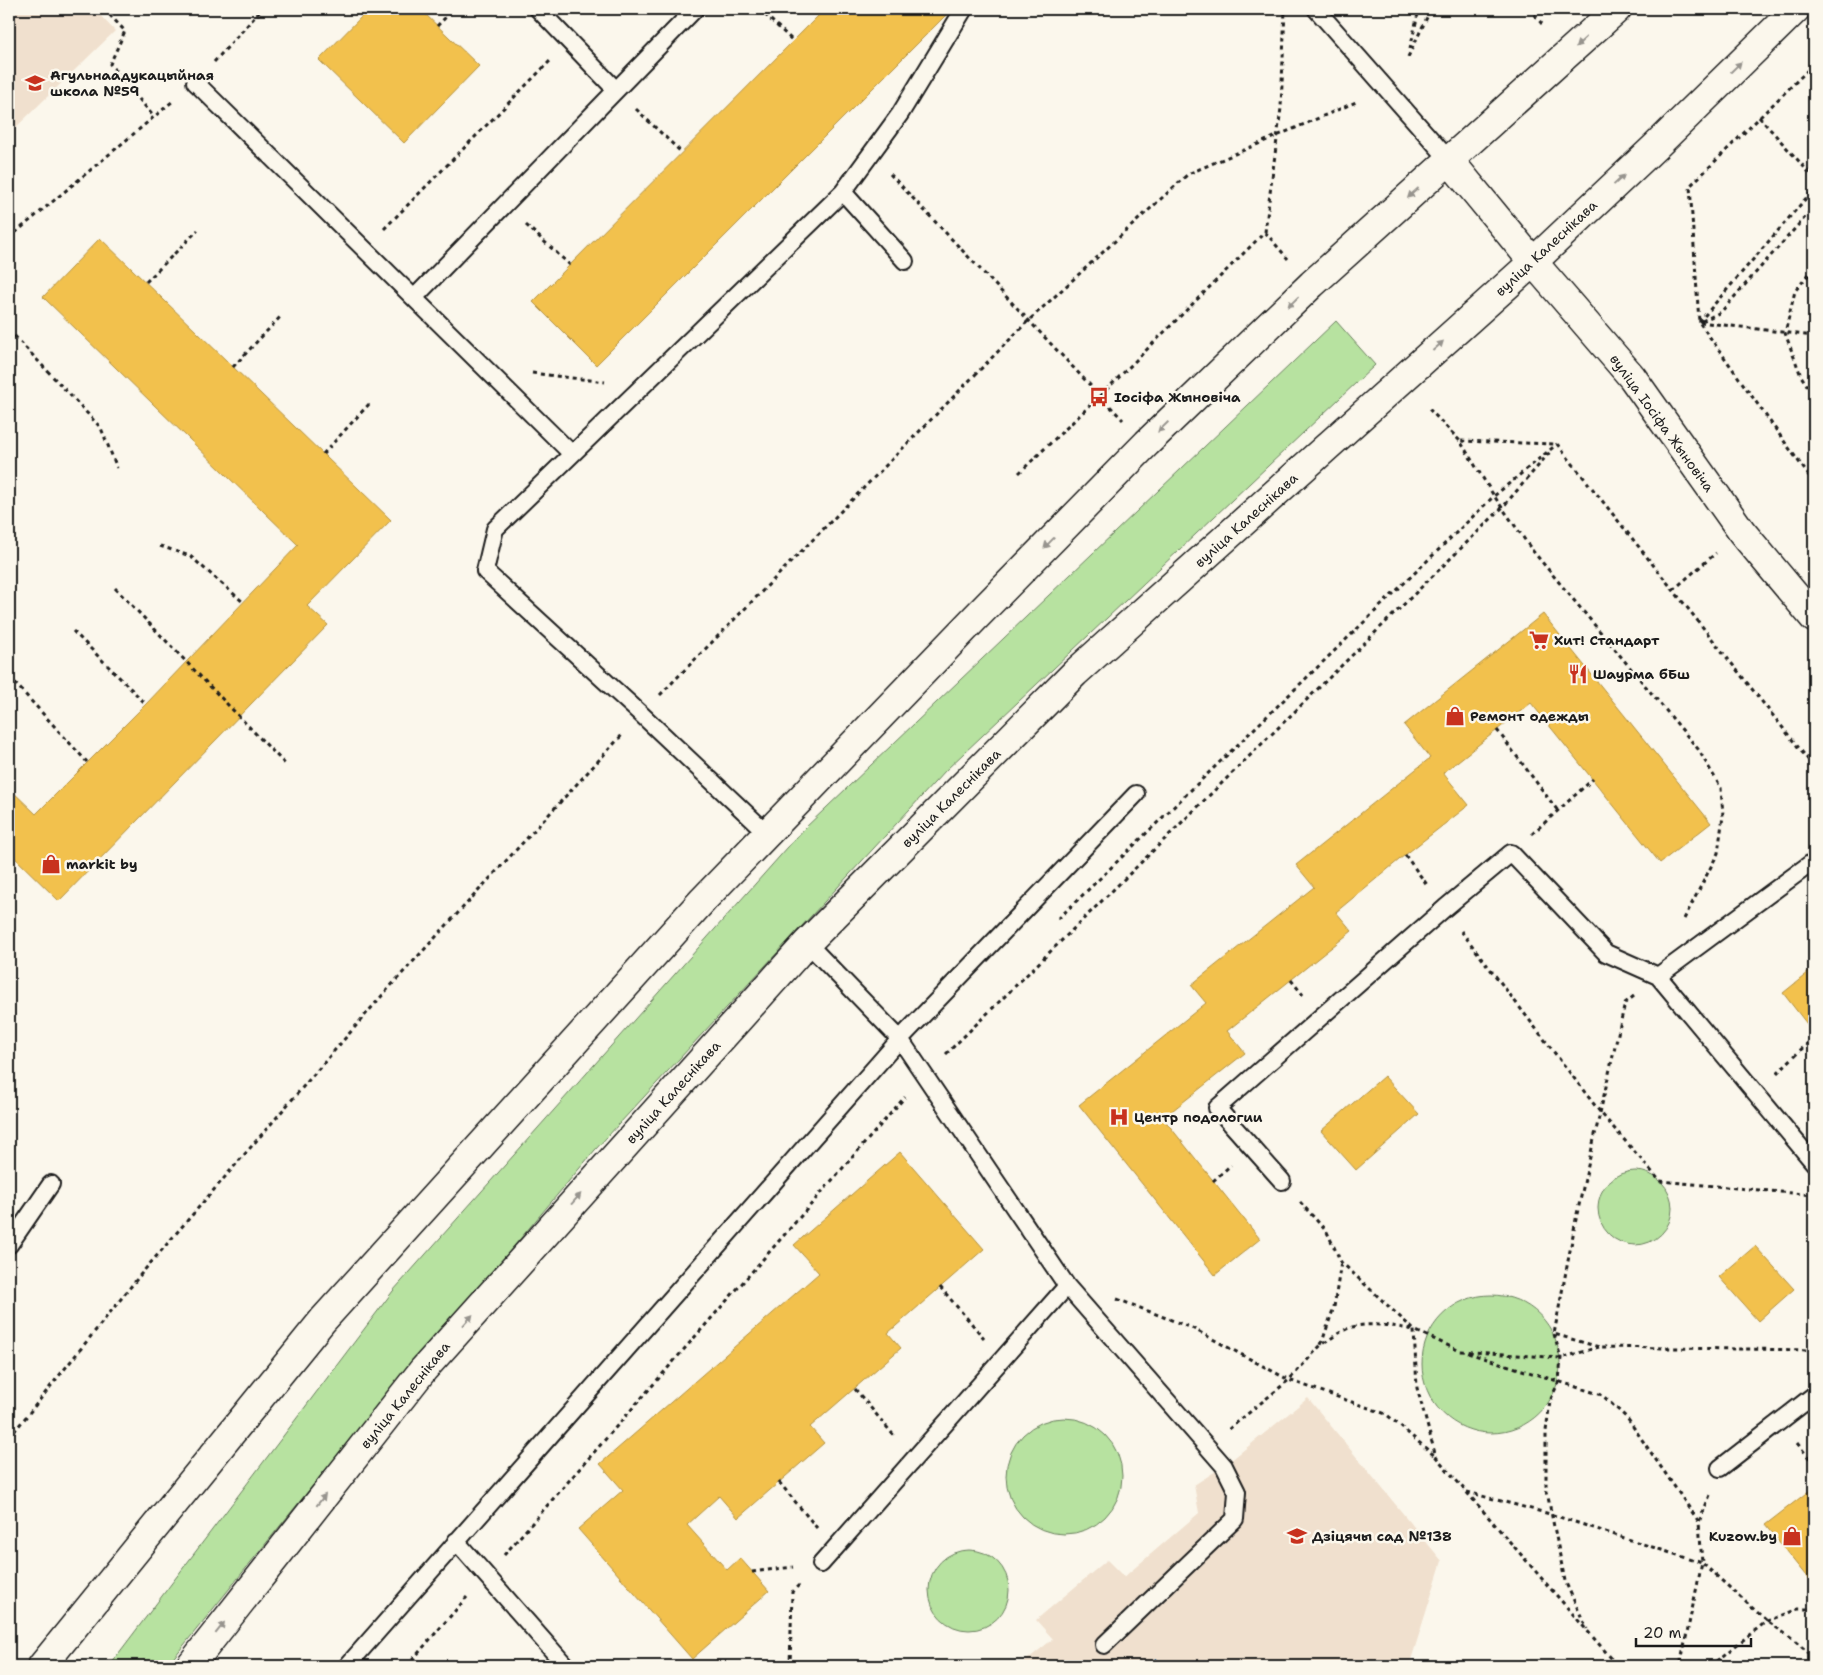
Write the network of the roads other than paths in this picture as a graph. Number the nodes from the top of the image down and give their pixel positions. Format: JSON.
{"nodes":[{"id":1,"x":538,"y":9,"type":"edge"},
{"id":2,"x":695,"y":9,"type":"edge"},
{"id":3,"x":964,"y":9,"type":"edge"},
{"id":4,"x":1316,"y":9,"type":"edge"},
{"id":5,"x":1617,"y":9,"type":"edge"},
{"id":6,"x":1796,"y":9,"type":"edge"},
{"id":7,"x":195,"y":82,"type":"road end"},
{"id":8,"x":616,"y":90,"type":"junction"},
{"id":9,"x":1450,"y":160,"type":"junction"},
{"id":10,"x":843,"y":192,"type":"junction"},
{"id":11,"x":905,"y":261,"type":"dead end"},
{"id":12,"x":1533,"y":262,"type":"junction"},
{"id":13,"x":414,"y":298,"type":"junction"},
{"id":14,"x":572,"y":454,"type":"junction"},
{"id":15,"x":1814,"y":618,"type":"edge"},
{"id":16,"x":1136,"y":794,"type":"dead end"},
{"id":17,"x":768,"y":834,"type":"junction"},
{"id":18,"x":1814,"y":861,"type":"edge"},
{"id":19,"x":806,"y":943,"type":"junction"},
{"id":20,"x":1658,"y":976,"type":"junction"},
{"id":21,"x":900,"y":1040,"type":"junction"},
{"id":22,"x":1814,"y":1163,"type":"edge"},
{"id":23,"x":1282,"y":1181,"type":"road end"},
{"id":24,"x":51,"y":1184,"type":"dead end"},
{"id":25,"x":9,"y":1245,"type":"edge"},
{"id":26,"x":1067,"y":1286,"type":"junction"},
{"id":27,"x":1814,"y":1396,"type":"edge"},
{"id":28,"x":1720,"y":1468,"type":"road end"},
{"id":29,"x":456,"y":1541,"type":"junction"},
{"id":30,"x":821,"y":1564,"type":"road end"},
{"id":31,"x":1104,"y":1645,"type":"dead end"},
{"id":32,"x":42,"y":1666,"type":"edge"},
{"id":33,"x":190,"y":1666,"type":"edge"},
{"id":34,"x":347,"y":1666,"type":"edge"},
{"id":35,"x":566,"y":1666,"type":"edge"}],
"edges":[{"from":1,"to":8,"type":"lane"},
{"from":2,"to":8,"type":"lane"},
{"from":3,"to":10,"type":"lane"},
{"from":4,"to":9,"type":"lane"},
{"from":5,"to":9,"type":"main road","one_way":true},
{"from":12,"to":6,"type":"main road","name":"вуліца Калеснікава","one_way":true},
{"from":7,"to":13,"type":"lane"},
{"from":8,"to":13,"type":"lane"},
{"from":9,"to":12,"type":"main road","name":"вуліца Іосіфа Жыновіча"},
{"from":9,"to":17,"type":"main road","one_way":true},
{"from":10,"to":11,"type":"lane"},
{"from":10,"to":14,"type":"lane"},
{"from":12,"to":15,"type":"main road","name":"вуліца Іосіфа Жыновіча"},
{"from":19,"to":12,"type":"main road","name":"вуліца Калеснікава","one_way":true},
{"from":13,"to":14,"type":"lane"},
{"from":14,"to":17,"type":"lane"},
{"from":16,"to":21,"type":"lane"},
{"from":17,"to":32,"type":"main road"},
{"from":18,"to":20,"type":"lane"},
{"from":19,"to":21,"type":"lane"},
{"from":33,"to":19,"type":"main road","name":"вуліца Калеснікава","one_way":true},
{"from":20,"to":22,"type":"lane"},
{"from":20,"to":23,"type":"lane"},
{"from":21,"to":26,"type":"lane"},
{"from":21,"to":29,"type":"lane"},
{"from":24,"to":25,"type":"lane"},
{"from":26,"to":30,"type":"lane"},
{"from":26,"to":31,"type":"lane"},
{"from":27,"to":28,"type":"lane"},
{"from":29,"to":34,"type":"lane"},
{"from":29,"to":35,"type":"lane"}]}
